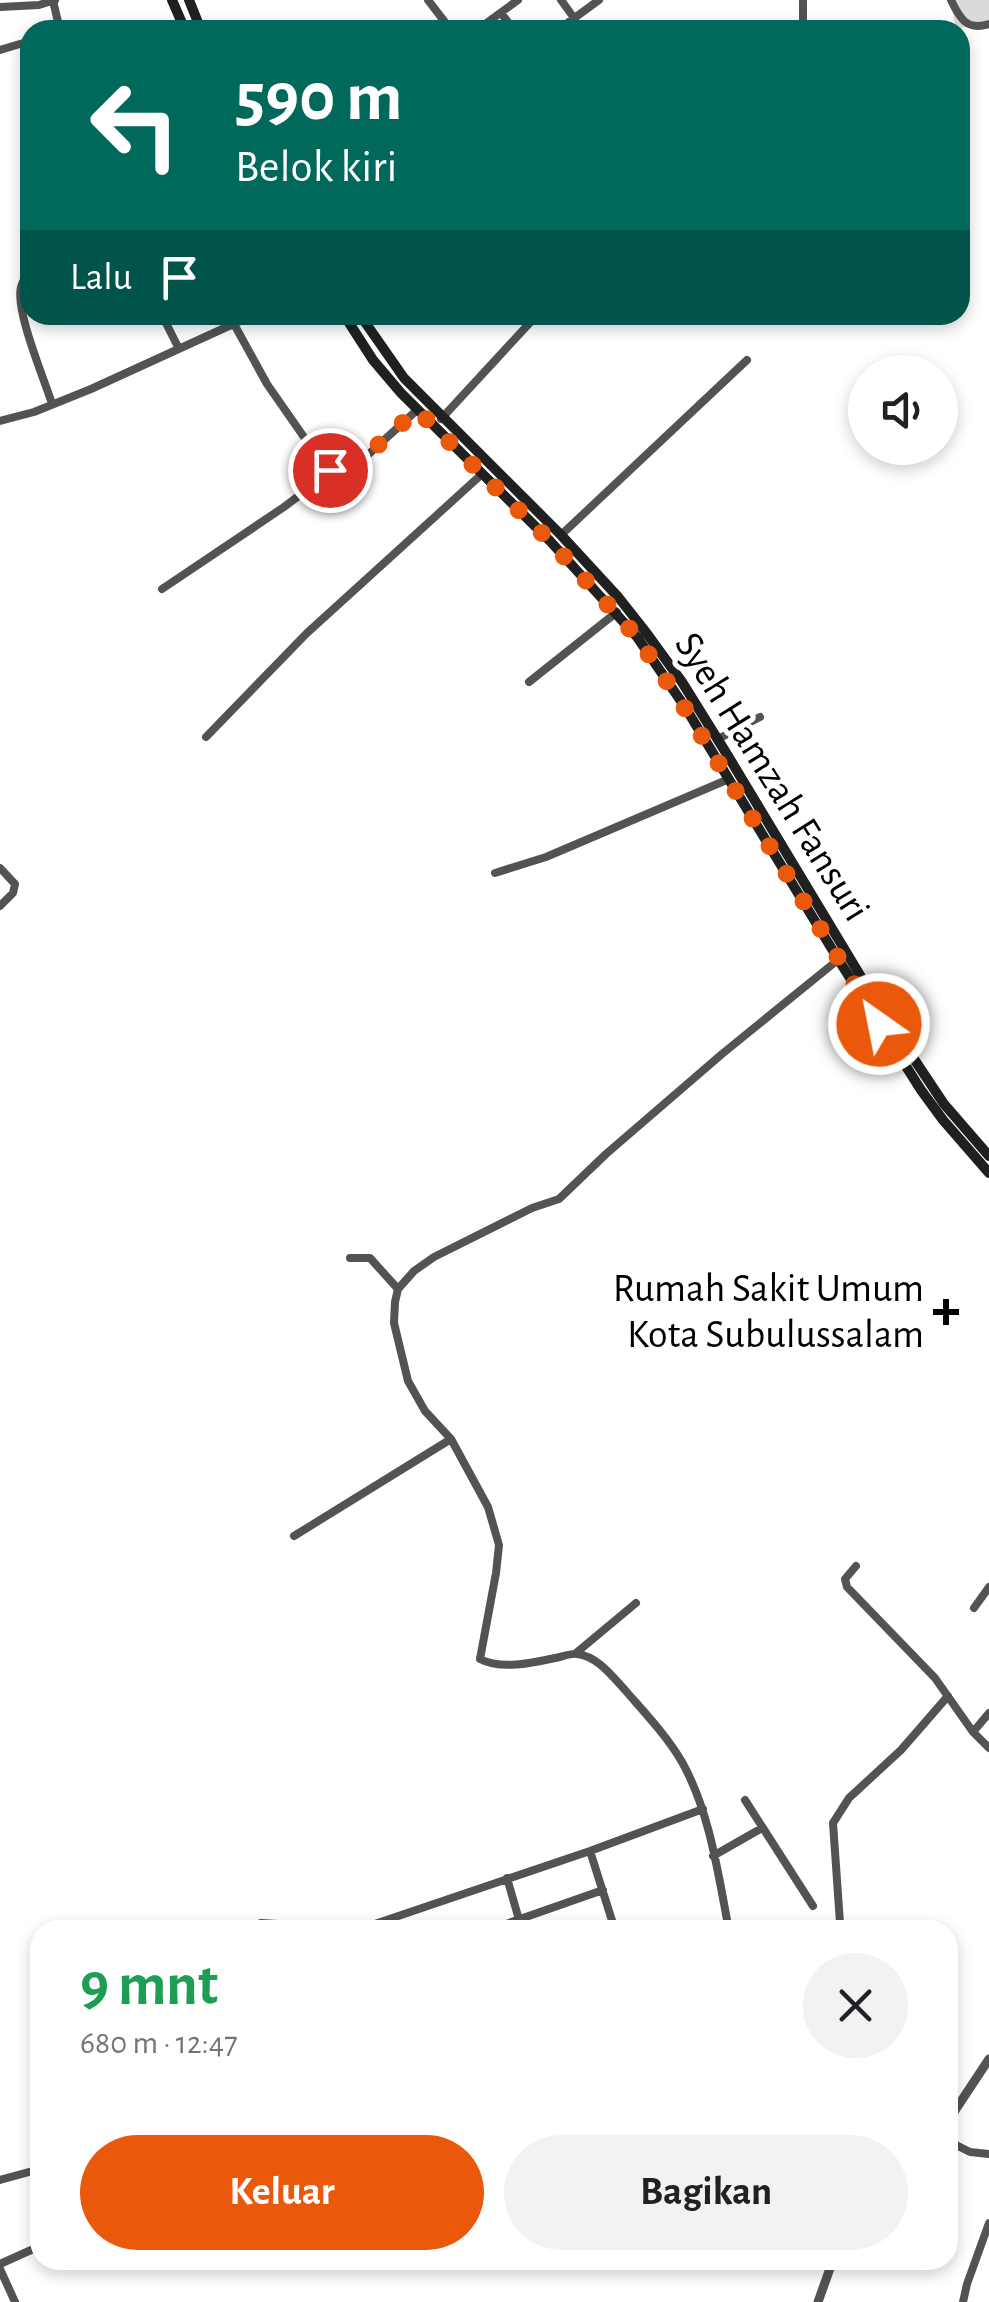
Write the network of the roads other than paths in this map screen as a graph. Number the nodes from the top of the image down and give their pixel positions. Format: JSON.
{"nodes":[{"id":1,"x":54,"y":0,"type":"edge"},
{"id":2,"x":428,"y":0,"type":"edge"},
{"id":3,"x":518,"y":0,"type":"edge"},
{"id":4,"x":560,"y":0,"type":"edge"},
{"id":5,"x":599,"y":0,"type":"edge"},
{"id":6,"x":38,"y":2,"type":"edge"},
{"id":7,"x":0,"y":6,"type":"edge"},
{"id":8,"x":501,"y":12,"type":"junction"},
{"id":9,"x":574,"y":18,"type":"junction"},
{"id":10,"x":443,"y":20,"type":"edge"},
{"id":11,"x":490,"y":20,"type":"edge"},
{"id":12,"x":507,"y":20,"type":"edge"},
{"id":13,"x":571,"y":20,"type":"edge"},
{"id":14,"x":27,"y":325,"type":"edge"},
{"id":15,"x":167,"y":325,"type":"edge"},
{"id":16,"x":232,"y":325,"type":"edge"},
{"id":17,"x":235,"y":325,"type":"edge"},
{"id":18,"x":350,"y":325,"type":"edge"},
{"id":19,"x":366,"y":325,"type":"edge"},
{"id":20,"x":528,"y":325,"type":"edge"},
{"id":21,"x":179,"y":349,"type":"junction"},
{"id":22,"x":747,"y":360,"type":"dead end"},
{"id":23,"x":52,"y":404,"type":"junction"},
{"id":24,"x":417,"y":410,"type":"junction"},
{"id":25,"x":0,"y":420,"type":"edge"},
{"id":26,"x":438,"y":421,"type":"junction"},
{"id":27,"x":329,"y":473,"type":"junction"},
{"id":28,"x":482,"y":474,"type":"junction"},
{"id":29,"x":561,"y":535,"type":"junction"},
{"id":30,"x":162,"y":589,"type":"dead end"},
{"id":31,"x":604,"y":590,"type":"junction"},
{"id":32,"x":617,"y":612,"type":"junction"},
{"id":33,"x":529,"y":682,"type":"dead end"},
{"id":34,"x":760,"y":717,"type":"dead end"},
{"id":35,"x":206,"y":737,"type":"dead end"},
{"id":36,"x":718,"y":739,"type":"junction"},
{"id":37,"x":728,"y":779,"type":"junction"},
{"id":38,"x":0,"y":868,"type":"edge"},
{"id":39,"x":495,"y":873,"type":"dead end"},
{"id":40,"x":0,"y":906,"type":"edge"},
{"id":41,"x":843,"y":957,"type":"junction"},
{"id":42,"x":964,"y":1137,"type":"junction"},
{"id":43,"x":989,"y":1156,"type":"edge"},
{"id":44,"x":989,"y":1173,"type":"edge"},
{"id":45,"x":350,"y":1258,"type":"dead end"},
{"id":46,"x":398,"y":1289,"type":"junction"},
{"id":47,"x":451,"y":1439,"type":"junction"},
{"id":48,"x":294,"y":1536,"type":"dead end"},
{"id":49,"x":856,"y":1566,"type":"dead end"},
{"id":50,"x":989,"y":1587,"type":"edge"},
{"id":51,"x":636,"y":1603,"type":"dead end"},
{"id":52,"x":974,"y":1608,"type":"dead end"},
{"id":53,"x":576,"y":1653,"type":"junction"},
{"id":54,"x":948,"y":1696,"type":"junction"},
{"id":55,"x":989,"y":1712,"type":"edge"},
{"id":56,"x":973,"y":1732,"type":"junction"},
{"id":57,"x":989,"y":1748,"type":"edge"},
{"id":58,"x":745,"y":1800,"type":"dead end"},
{"id":59,"x":703,"y":1809,"type":"junction"},
{"id":60,"x":762,"y":1828,"type":"junction"},
{"id":61,"x":590,"y":1851,"type":"junction"},
{"id":62,"x":713,"y":1856,"type":"junction"},
{"id":63,"x":507,"y":1878,"type":"junction"},
{"id":64,"x":602,"y":1890,"type":"junction"},
{"id":65,"x":813,"y":1906,"type":"dead end"},
{"id":66,"x":386,"y":1920,"type":"edge"},
{"id":67,"x":519,"y":1920,"type":"joint"},
{"id":68,"x":612,"y":1920,"type":"edge"},
{"id":69,"x":727,"y":1920,"type":"edge"},
{"id":70,"x":840,"y":1920,"type":"edge"},
{"id":71,"x":989,"y":2059,"type":"edge"},
{"id":72,"x":958,"y":2106,"type":"edge"},
{"id":73,"x":958,"y":2145,"type":"edge"},
{"id":74,"x":989,"y":2154,"type":"edge"},
{"id":75,"x":30,"y":2172,"type":"edge"},
{"id":76,"x":0,"y":2180,"type":"edge"},
{"id":77,"x":989,"y":2223,"type":"edge"},
{"id":78,"x":30,"y":2251,"type":"edge"},
{"id":79,"x":0,"y":2267,"type":"edge"},
{"id":80,"x":830,"y":2270,"type":"edge"},
{"id":81,"x":15,"y":2302,"type":"edge"},
{"id":82,"x":818,"y":2302,"type":"edge"},
{"id":83,"x":964,"y":2302,"type":"edge"}],
"edges":[{"from":1,"to":6,"type":"street"},
{"from":2,"to":10,"type":"street"},
{"from":3,"to":8,"type":"street"},
{"from":4,"to":9,"type":"street"},
{"from":5,"to":9,"type":"street"},
{"from":6,"to":7,"type":"street"},
{"from":8,"to":11,"type":"street"},
{"from":8,"to":12,"type":"street"},
{"from":9,"to":13,"type":"street"},
{"from":14,"to":23,"type":"street"},
{"from":15,"to":21,"type":"street"},
{"from":16,"to":21,"type":"street"},
{"from":17,"to":27,"type":"street"},
{"from":18,"to":24,"type":"main road","name":"Syeh Hamzah Fansuri"},
{"from":19,"to":26,"type":"main road","name":"Syeh Hamzah Fansuri"},
{"from":20,"to":26,"type":"street"},
{"from":21,"to":23,"type":"street"},
{"from":22,"to":29,"type":"street"},
{"from":23,"to":25,"type":"street"},
{"from":24,"to":26,"type":"main road","name":"Syeh Hamzah Fansuri"},
{"from":24,"to":27,"type":"street"},
{"from":26,"to":28,"type":"main road","name":"Syeh Hamzah Fansuri"},
{"from":26,"to":29,"type":"main road","name":"Syeh Hamzah Fansuri"},
{"from":27,"to":30,"type":"street"},
{"from":28,"to":31,"type":"main road","name":"Syeh Hamzah Fansuri"},
{"from":28,"to":35,"type":"street"},
{"from":29,"to":31,"type":"main road","name":"Syeh Hamzah Fansuri"},
{"from":31,"to":32,"type":"main road","name":"Syeh Hamzah Fansuri"},
{"from":31,"to":36,"type":"main road","name":"Syeh Hamzah Fansuri"},
{"from":32,"to":33,"type":"street"},
{"from":32,"to":37,"type":"main road","name":"Syeh Hamzah Fansuri"},
{"from":34,"to":36,"type":"street"},
{"from":36,"to":41,"type":"main road","name":"Syeh Hamzah Fansuri"},
{"from":37,"to":39,"type":"street"},
{"from":37,"to":41,"type":"main road","name":"Syeh Hamzah Fansuri"},
{"from":38,"to":40,"type":"street"},
{"from":41,"to":42,"type":"main road","name":"Syeh Hamzah Fansuri"},
{"from":41,"to":46,"type":"street"},
{"from":42,"to":43,"type":"main road","name":"Syeh Hamzah Fansuri"},
{"from":42,"to":44,"type":"main road","name":"Syeh Hamzah Fansuri"},
{"from":45,"to":46,"type":"street"},
{"from":46,"to":47,"type":"street"},
{"from":47,"to":48,"type":"street"},
{"from":47,"to":53,"type":"street"},
{"from":49,"to":54,"type":"street"},
{"from":50,"to":52,"type":"street"},
{"from":51,"to":53,"type":"street"},
{"from":53,"to":59,"type":"street"},
{"from":54,"to":56,"type":"street"},
{"from":54,"to":70,"type":"street"},
{"from":55,"to":56,"type":"street"},
{"from":56,"to":57,"type":"street"},
{"from":58,"to":60,"type":"street"},
{"from":59,"to":61,"type":"street"},
{"from":59,"to":62,"type":"street"},
{"from":60,"to":62,"type":"street"},
{"from":60,"to":65,"type":"street"},
{"from":61,"to":63,"type":"street"},
{"from":61,"to":64,"type":"street"},
{"from":62,"to":69,"type":"street"},
{"from":63,"to":66,"type":"street"},
{"from":63,"to":67,"type":"street"},
{"from":64,"to":67,"type":"street"},
{"from":64,"to":68,"type":"street"},
{"from":71,"to":72,"type":"street"},
{"from":73,"to":74,"type":"street"},
{"from":75,"to":76,"type":"street"},
{"from":77,"to":83,"type":"street"},
{"from":78,"to":79,"type":"street"},
{"from":79,"to":81,"type":"street"},
{"from":80,"to":82,"type":"street"}]}
